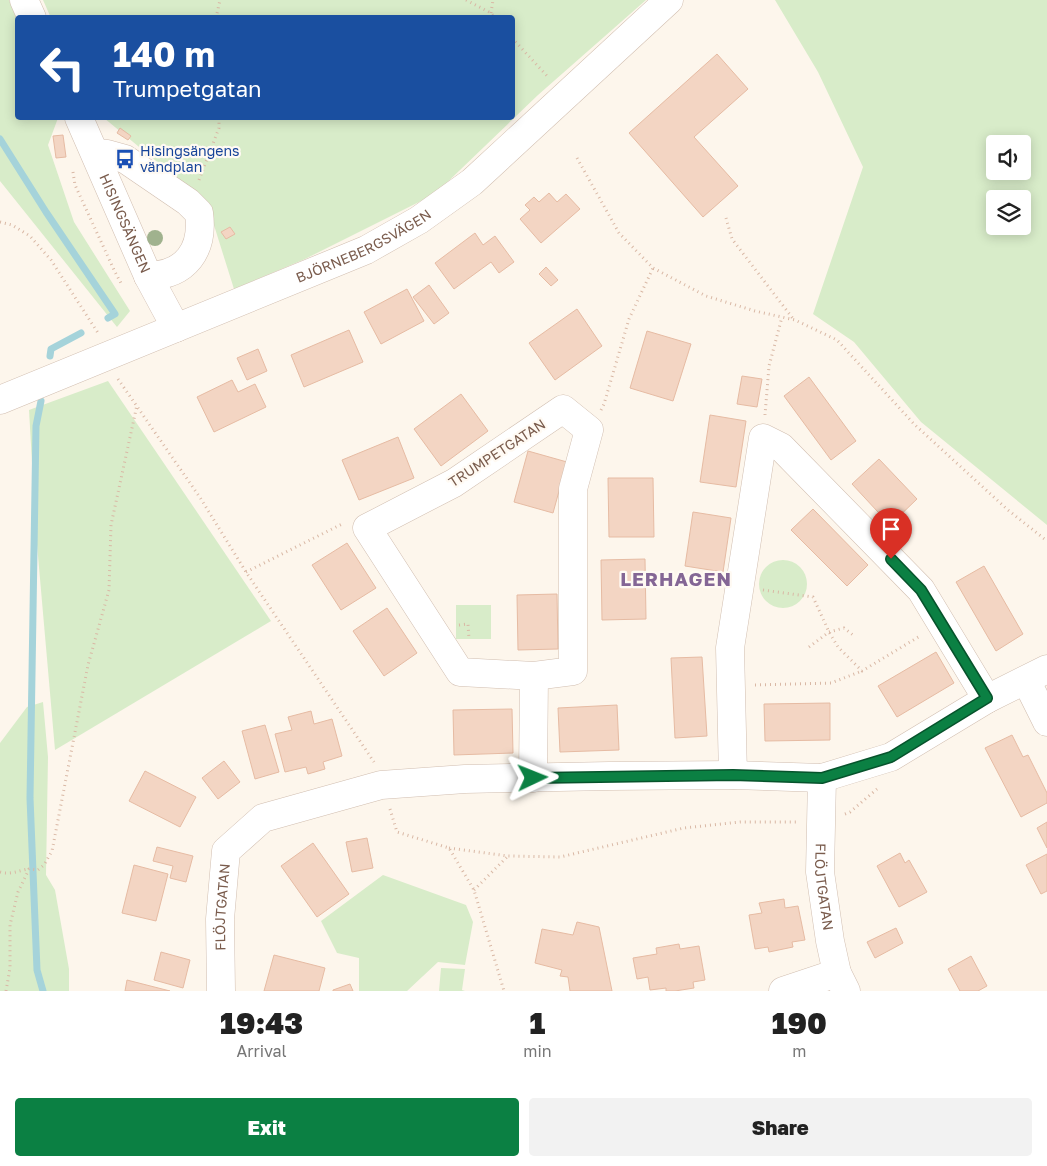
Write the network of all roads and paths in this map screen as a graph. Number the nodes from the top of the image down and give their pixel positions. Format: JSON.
{"nodes":[{"id":1,"x":24,"y":0,"type":"edge"},
{"id":2,"x":220,"y":0,"type":"edge"},
{"id":3,"x":466,"y":0,"type":"edge"},
{"id":4,"x":493,"y":0,"type":"edge"},
{"id":5,"x":669,"y":0,"type":"edge"},
{"id":6,"x":491,"y":13,"type":"joint"},
{"id":7,"x":31,"y":15,"type":"edge"},
{"id":8,"x":217,"y":15,"type":"edge"},
{"id":9,"x":515,"y":42,"type":"edge"},
{"id":10,"x":566,"y":95,"type":"junction"},
{"id":11,"x":80,"y":120,"type":"edge"},
{"id":12,"x":219,"y":120,"type":"edge"},
{"id":13,"x":96,"y":153,"type":"junction"},
{"id":14,"x":577,"y":158,"type":"dead end"},
{"id":15,"x":188,"y":202,"type":"junction"},
{"id":16,"x":726,"y":218,"type":"dead end"},
{"id":17,"x":0,"y":222,"type":"edge"},
{"id":18,"x":653,"y":268,"type":"junction"},
{"id":19,"x":148,"y":276,"type":"junction"},
{"id":20,"x":782,"y":317,"type":"junction"},
{"id":21,"x":795,"y":320,"type":"junction"},
{"id":22,"x":176,"y":328,"type":"junction"},
{"id":23,"x":105,"y":357,"type":"junction"},
{"id":24,"x":0,"y":400,"type":"edge"},
{"id":25,"x":137,"y":405,"type":"junction"},
{"id":26,"x":589,"y":430,"type":"junction"},
{"id":27,"x":763,"y":438,"type":"junction"},
{"id":28,"x":344,"y":522,"type":"dead end"},
{"id":29,"x":1047,"y":541,"type":"edge"},
{"id":30,"x":246,"y":572,"type":"junction"},
{"id":31,"x":740,"y":586,"type":"junction"},
{"id":32,"x":942,"y":622,"type":"junction"},
{"id":33,"x":829,"y":632,"type":"junction"},
{"id":34,"x":853,"y":635,"type":"dead end"},
{"id":35,"x":809,"y":647,"type":"dead end"},
{"id":36,"x":862,"y":671,"type":"junction"},
{"id":37,"x":1036,"y":674,"type":"edge"},
{"id":38,"x":534,"y":676,"type":"junction"},
{"id":39,"x":730,"y":685,"type":"junction"},
{"id":40,"x":987,"y":698,"type":"junction"},
{"id":41,"x":1047,"y":722,"type":"edge"},
{"id":42,"x":733,"y":775,"type":"junction"},
{"id":43,"x":533,"y":778,"type":"junction"},
{"id":44,"x":822,"y":778,"type":"junction"},
{"id":45,"x":370,"y":788,"type":"junction"},
{"id":46,"x":449,"y":848,"type":"junction"},
{"id":47,"x":29,"y":869,"type":"junction"},
{"id":48,"x":0,"y":872,"type":"edge"},
{"id":49,"x":474,"y":890,"type":"junction"},
{"id":50,"x":842,"y":982,"type":"edge"},
{"id":51,"x":6,"y":991,"type":"edge"},
{"id":52,"x":221,"y":991,"type":"edge"},
{"id":53,"x":504,"y":991,"type":"edge"},
{"id":54,"x":783,"y":991,"type":"edge"}],
"edges":[{"from":1,"to":7,"type":"street"},
{"from":2,"to":8,"type":"path"},
{"from":3,"to":6,"type":"path"},
{"from":4,"to":6,"type":"path"},
{"from":5,"to":10,"type":"street","name":"BJÖRNEBERGSVÄGEN"},
{"from":9,"to":10,"type":"path"},
{"from":10,"to":22,"type":"street","name":"BJÖRNEBERGSVÄGEN"},
{"from":11,"to":13,"type":"street","name":"HISINGSÄNGEN"},
{"from":12,"to":15,"type":"path"},
{"from":13,"to":15,"type":"street"},
{"from":13,"to":19,"type":"street","name":"HISINGSÄNGEN"},
{"from":14,"to":18,"type":"path"},
{"from":15,"to":19,"type":"street"},
{"from":16,"to":21,"type":"path"},
{"from":17,"to":23,"type":"path"},
{"from":18,"to":20,"type":"path"},
{"from":18,"to":26,"type":"path"},
{"from":19,"to":22,"type":"street","name":"HISINGSÄNGEN"},
{"from":20,"to":21,"type":"path"},
{"from":20,"to":27,"type":"path"},
{"from":21,"to":29,"type":"path"},
{"from":22,"to":23,"type":"street","name":"BJÖRNEBERGSVÄGEN"},
{"from":23,"to":24,"type":"street","name":"BJÖRNEBERGSVÄGEN"},
{"from":23,"to":25,"type":"path"},
{"from":25,"to":30,"type":"path"},
{"from":25,"to":47,"type":"path"},
{"from":26,"to":38,"type":"street","name":"TRUMPETGATAN"},
{"from":26,"to":38,"type":"street","name":"TRUMPETGATAN"},
{"from":27,"to":31,"type":"street"},
{"from":27,"to":32,"type":"street"},
{"from":28,"to":30,"type":"path"},
{"from":30,"to":45,"type":"path"},
{"from":31,"to":33,"type":"path"},
{"from":31,"to":39,"type":"street"},
{"from":32,"to":36,"type":"path"},
{"from":32,"to":40,"type":"street"},
{"from":33,"to":34,"type":"path"},
{"from":33,"to":35,"type":"path"},
{"from":33,"to":36,"type":"path"},
{"from":36,"to":39,"type":"path"},
{"from":37,"to":40,"type":"street"},
{"from":37,"to":41,"type":"street"},
{"from":38,"to":43,"type":"street"},
{"from":39,"to":42,"type":"street"},
{"from":40,"to":44,"type":"street"},
{"from":42,"to":43,"type":"street"},
{"from":42,"to":44,"type":"street"},
{"from":43,"to":45,"type":"street"},
{"from":44,"to":50,"type":"street","name":"FLÖJTGATAN"},
{"from":45,"to":46,"type":"path"},
{"from":45,"to":52,"type":"street","name":"FLÖJTGATAN"},
{"from":46,"to":49,"type":"path"},
{"from":46,"to":49,"type":"path"},
{"from":47,"to":48,"type":"path"},
{"from":47,"to":51,"type":"path"},
{"from":49,"to":53,"type":"path"},
{"from":50,"to":54,"type":"street"}]}
